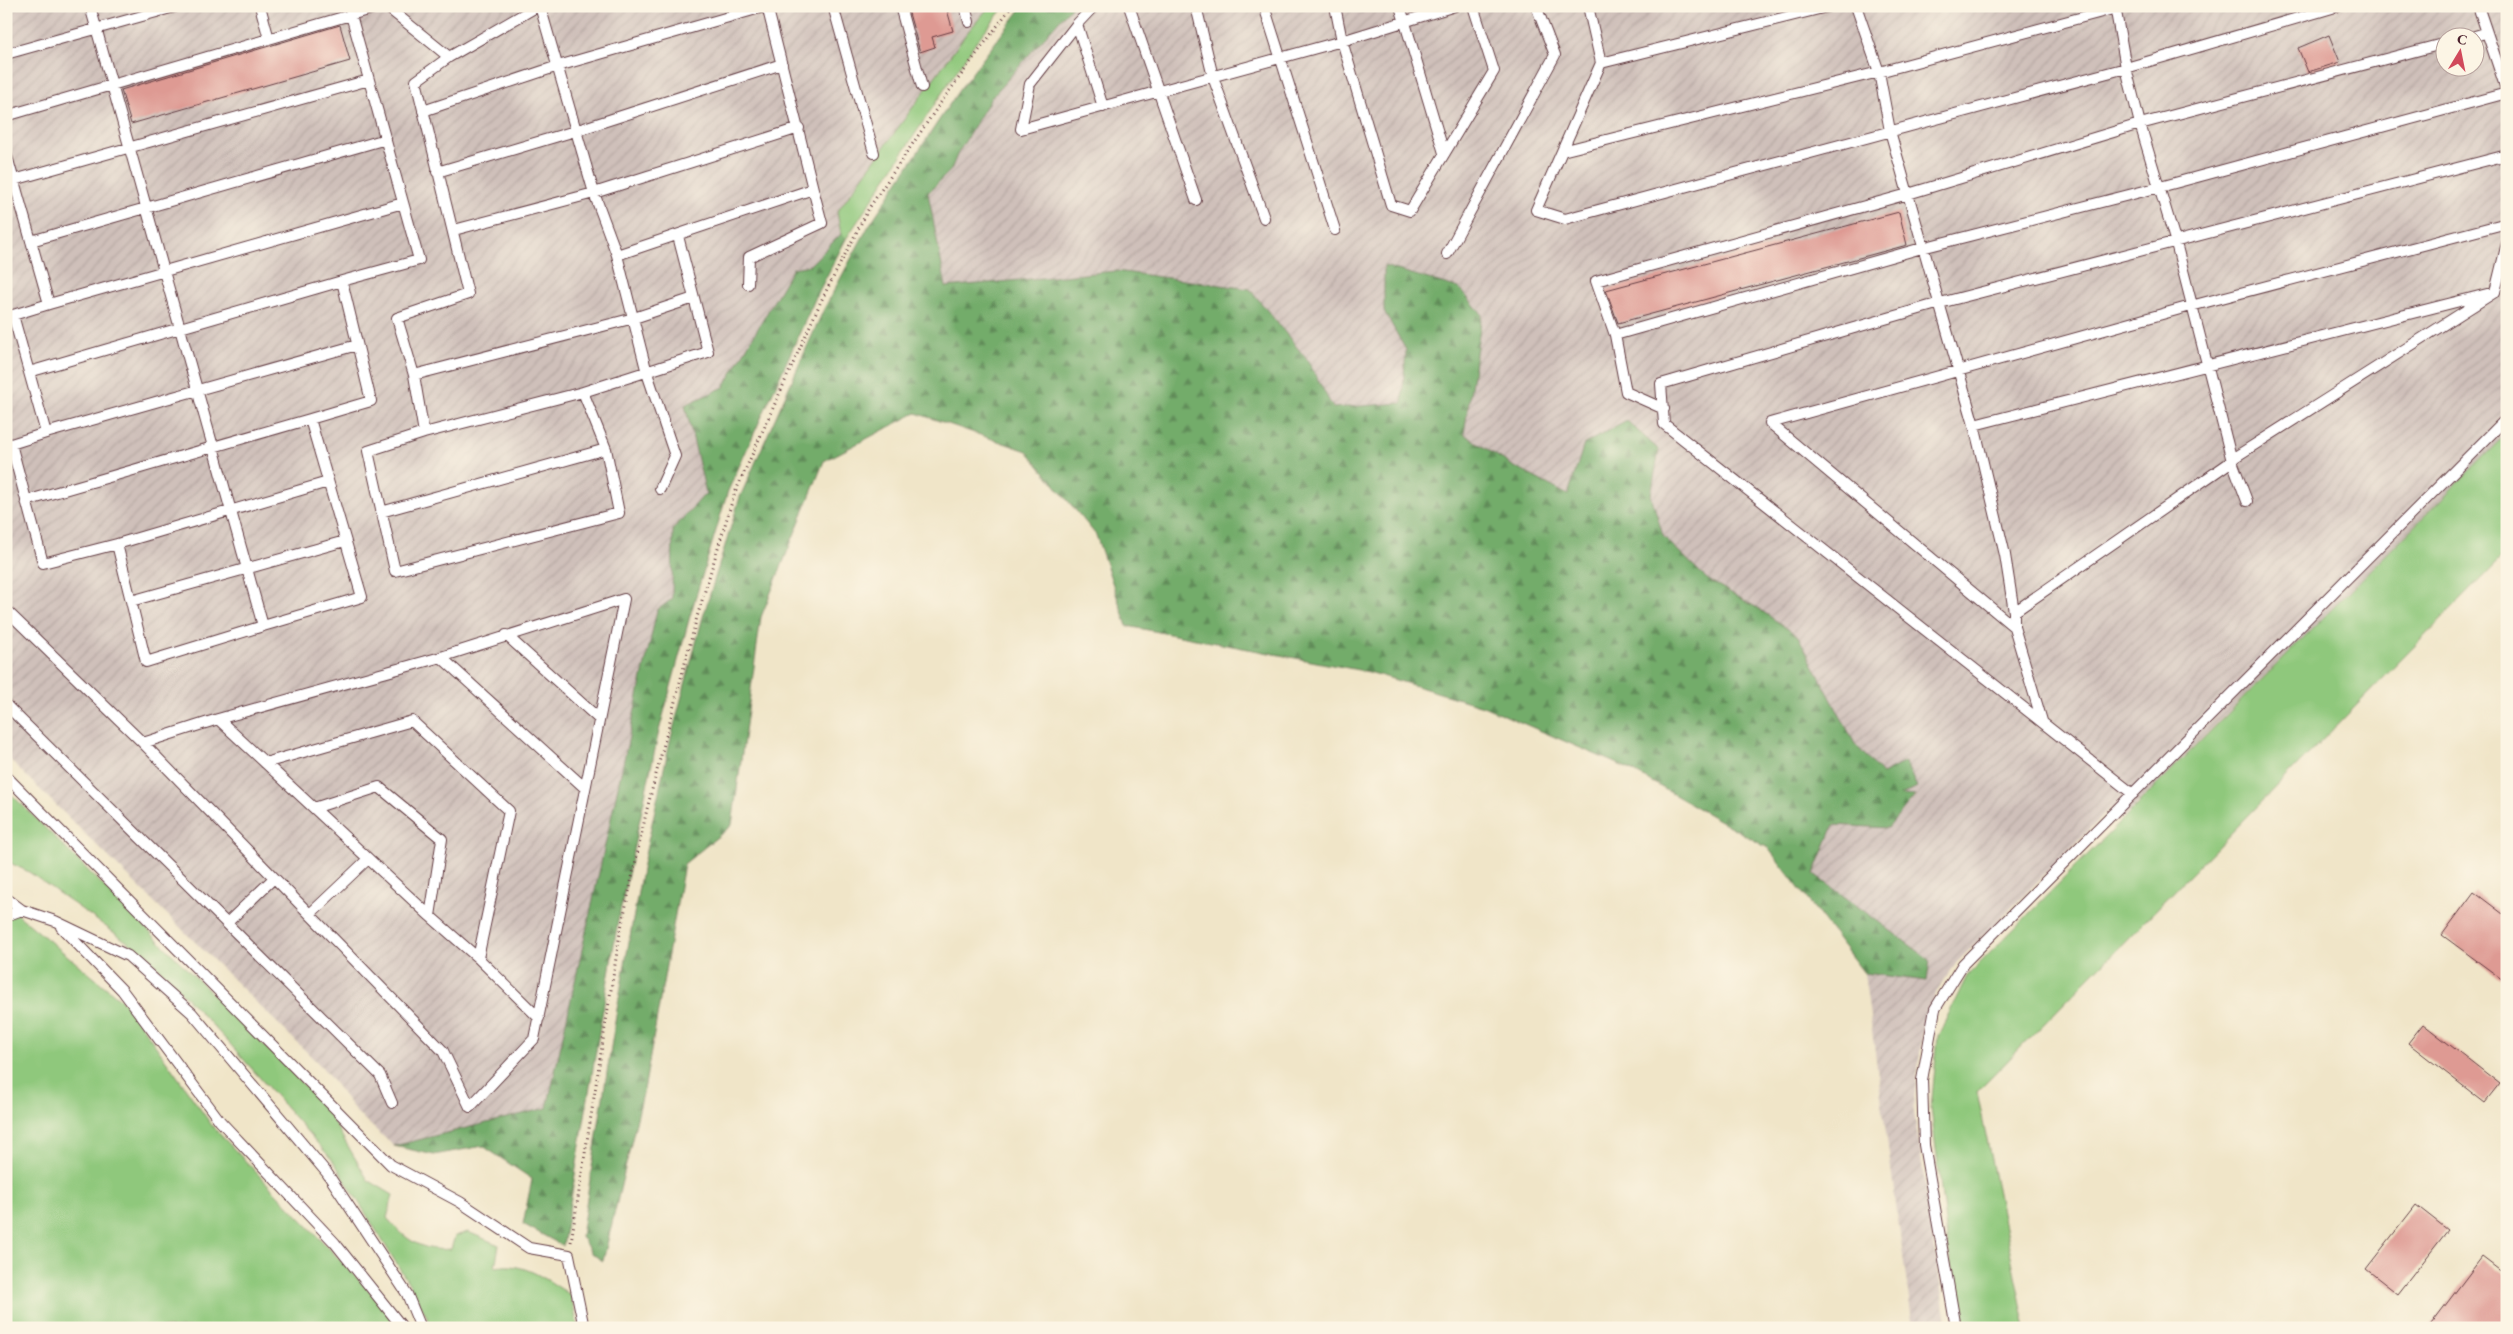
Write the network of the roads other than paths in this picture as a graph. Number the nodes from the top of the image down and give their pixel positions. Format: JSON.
{"nodes":[{"id":1,"x":90,"y":6,"type":"edge"},
{"id":2,"x":178,"y":6,"type":"edge"},
{"id":3,"x":260,"y":6,"type":"edge"},
{"id":4,"x":381,"y":6,"type":"edge"},
{"id":5,"x":386,"y":6,"type":"edge"},
{"id":6,"x":539,"y":6,"type":"edge"},
{"id":7,"x":833,"y":6,"type":"edge"},
{"id":8,"x":900,"y":6,"type":"edge"},
{"id":9,"x":965,"y":6,"type":"edge"},
{"id":10,"x":1094,"y":6,"type":"edge"},
{"id":11,"x":1129,"y":6,"type":"edge"},
{"id":12,"x":1196,"y":6,"type":"edge"},
{"id":13,"x":1264,"y":6,"type":"edge"},
{"id":14,"x":1335,"y":6,"type":"edge"},
{"id":15,"x":1400,"y":6,"type":"edge"},
{"id":16,"x":1455,"y":6,"type":"edge"},
{"id":17,"x":1473,"y":6,"type":"edge"},
{"id":18,"x":1536,"y":6,"type":"edge"},
{"id":19,"x":1588,"y":6,"type":"edge"},
{"id":20,"x":1831,"y":6,"type":"edge"},
{"id":21,"x":1856,"y":6,"type":"edge"},
{"id":22,"x":2339,"y":6,"type":"edge"},
{"id":23,"x":2478,"y":6,"type":"edge"},
{"id":24,"x":2119,"y":7,"type":"edge"},
{"id":25,"x":351,"y":15,"type":"junction"},
{"id":26,"x":1403,"y":21,"type":"junction"},
{"id":27,"x":969,"y":22,"type":"dead end"},
{"id":28,"x":1077,"y":24,"type":"junction"},
{"id":29,"x":96,"y":28,"type":"junction"},
{"id":30,"x":2484,"y":28,"type":"edge"},
{"id":31,"x":2486,"y":36,"type":"edge"},
{"id":32,"x":269,"y":39,"type":"junction"},
{"id":33,"x":1342,"y":41,"type":"junction"},
{"id":34,"x":2436,"y":46,"type":"edge"},
{"id":35,"x":6,"y":54,"type":"edge"},
{"id":36,"x":449,"y":57,"type":"junction"},
{"id":37,"x":1279,"y":58,"type":"junction"},
{"id":38,"x":1601,"y":63,"type":"junction"},
{"id":39,"x":782,"y":64,"type":"junction"},
{"id":40,"x":558,"y":66,"type":"junction"},
{"id":41,"x":2126,"y":68,"type":"junction"},
{"id":42,"x":1879,"y":72,"type":"junction"},
{"id":43,"x":1213,"y":77,"type":"junction"},
{"id":44,"x":369,"y":80,"type":"junction"},
{"id":45,"x":111,"y":85,"type":"junction"},
{"id":46,"x":922,"y":87,"type":"dead end"},
{"id":47,"x":1157,"y":92,"type":"junction"},
{"id":48,"x":2507,"y":93,"type":"edge"},
{"id":49,"x":1103,"y":107,"type":"junction"},
{"id":50,"x":423,"y":111,"type":"junction"},
{"id":51,"x":6,"y":116,"type":"edge"},
{"id":52,"x":2140,"y":124,"type":"junction"},
{"id":53,"x":799,"y":128,"type":"junction"},
{"id":54,"x":575,"y":131,"type":"junction"},
{"id":55,"x":1890,"y":131,"type":"junction"},
{"id":56,"x":386,"y":139,"type":"junction"},
{"id":57,"x":129,"y":148,"type":"junction"},
{"id":58,"x":1562,"y":151,"type":"junction"},
{"id":59,"x":6,"y":153,"type":"edge"},
{"id":60,"x":874,"y":153,"type":"dead end"},
{"id":61,"x":1444,"y":153,"type":"junction"},
{"id":62,"x":2507,"y":155,"type":"edge"},
{"id":63,"x":437,"y":172,"type":"junction"},
{"id":64,"x":14,"y":180,"type":"junction"},
{"id":65,"x":2160,"y":187,"type":"junction"},
{"id":66,"x":813,"y":189,"type":"junction"},
{"id":67,"x":594,"y":193,"type":"junction"},
{"id":68,"x":1908,"y":194,"type":"junction"},
{"id":69,"x":1196,"y":200,"type":"dead end"},
{"id":70,"x":403,"y":203,"type":"junction"},
{"id":71,"x":146,"y":208,"type":"junction"},
{"id":72,"x":1264,"y":218,"type":"dead end"},
{"id":73,"x":2507,"y":223,"type":"edge"},
{"id":74,"x":454,"y":230,"type":"junction"},
{"id":75,"x":1336,"y":230,"type":"dead end"},
{"id":76,"x":678,"y":236,"type":"junction"},
{"id":77,"x":31,"y":241,"type":"junction"},
{"id":78,"x":2176,"y":242,"type":"junction"},
{"id":79,"x":2507,"y":243,"type":"edge"},
{"id":80,"x":1922,"y":248,"type":"junction"},
{"id":81,"x":1447,"y":254,"type":"dead end"},
{"id":82,"x":617,"y":255,"type":"junction"},
{"id":83,"x":164,"y":272,"type":"junction"},
{"id":84,"x":342,"y":281,"type":"junction"},
{"id":85,"x":748,"y":284,"type":"dead end"},
{"id":86,"x":2496,"y":292,"type":"junction"},
{"id":87,"x":694,"y":298,"type":"junction"},
{"id":88,"x":1940,"y":303,"type":"junction"},
{"id":89,"x":49,"y":304,"type":"junction"},
{"id":90,"x":2190,"y":306,"type":"junction"},
{"id":91,"x":634,"y":318,"type":"junction"},
{"id":92,"x":180,"y":329,"type":"junction"},
{"id":93,"x":1616,"y":336,"type":"junction"},
{"id":94,"x":357,"y":345,"type":"junction"},
{"id":95,"x":2208,"y":365,"type":"junction"},
{"id":96,"x":1958,"y":369,"type":"junction"},
{"id":97,"x":29,"y":372,"type":"junction"},
{"id":98,"x":647,"y":373,"type":"junction"},
{"id":99,"x":414,"y":375,"type":"junction"},
{"id":100,"x":197,"y":390,"type":"junction"},
{"id":101,"x":582,"y":392,"type":"junction"},
{"id":102,"x":1664,"y":409,"type":"junction"},
{"id":103,"x":2507,"y":418,"type":"edge"},
{"id":104,"x":310,"y":419,"type":"junction"},
{"id":105,"x":1974,"y":425,"type":"junction"},
{"id":106,"x":46,"y":433,"type":"junction"},
{"id":107,"x":424,"y":433,"type":"junction"},
{"id":108,"x":213,"y":448,"type":"junction"},
{"id":109,"x":606,"y":449,"type":"junction"},
{"id":110,"x":2232,"y":460,"type":"junction"},
{"id":111,"x":328,"y":482,"type":"junction"},
{"id":112,"x":660,"y":489,"type":"dead end"},
{"id":113,"x":26,"y":501,"type":"junction"},
{"id":114,"x":2247,"y":501,"type":"dead end"},
{"id":115,"x":230,"y":511,"type":"junction"},
{"id":116,"x":381,"y":512,"type":"junction"},
{"id":117,"x":345,"y":541,"type":"junction"},
{"id":118,"x":117,"y":544,"type":"junction"},
{"id":119,"x":247,"y":569,"type":"junction"},
{"id":120,"x":131,"y":601,"type":"junction"},
{"id":121,"x":6,"y":610,"type":"edge"},
{"id":122,"x":2014,"y":612,"type":"junction"},
{"id":123,"x":263,"y":626,"type":"junction"},
{"id":124,"x":2014,"y":627,"type":"junction"},
{"id":125,"x":506,"y":635,"type":"junction"},
{"id":126,"x":441,"y":657,"type":"junction"},
{"id":127,"x":6,"y":705,"type":"edge"},
{"id":128,"x":599,"y":719,"type":"junction"},
{"id":129,"x":218,"y":720,"type":"junction"},
{"id":130,"x":2042,"y":721,"type":"junction"},
{"id":131,"x":143,"y":743,"type":"junction"},
{"id":132,"x":265,"y":763,"type":"junction"},
{"id":133,"x":6,"y":776,"type":"edge"},
{"id":134,"x":585,"y":788,"type":"junction"},
{"id":135,"x":2133,"y":794,"type":"junction"},
{"id":136,"x":314,"y":808,"type":"junction"},
{"id":137,"x":368,"y":859,"type":"junction"},
{"id":138,"x":274,"y":878,"type":"junction"},
{"id":139,"x":6,"y":898,"type":"edge"},
{"id":140,"x":22,"y":910,"type":"junction"},
{"id":141,"x":310,"y":914,"type":"junction"},
{"id":142,"x":6,"y":916,"type":"edge"},
{"id":143,"x":430,"y":916,"type":"junction"},
{"id":144,"x":55,"y":921,"type":"junction"},
{"id":145,"x":227,"y":923,"type":"junction"},
{"id":146,"x":478,"y":958,"type":"junction"},
{"id":147,"x":539,"y":1018,"type":"junction"},
{"id":148,"x":392,"y":1103,"type":"dead end"},
{"id":149,"x":403,"y":1328,"type":"edge"},
{"id":150,"x":421,"y":1328,"type":"edge"},
{"id":151,"x":584,"y":1328,"type":"edge"},
{"id":152,"x":1956,"y":1328,"type":"edge"}],
"edges":[{"from":1,"to":29,"type":"lane"},
{"from":2,"to":29,"type":"lane"},
{"from":3,"to":32,"type":"lane"},
{"from":4,"to":25,"type":"lane"},
{"from":5,"to":36,"type":"lane"},
{"from":6,"to":36,"type":"lane"},
{"from":6,"to":40,"type":"lane"},
{"from":7,"to":60,"type":"lane"},
{"from":8,"to":46,"type":"lane"},
{"from":9,"to":27,"type":"lane"},
{"from":10,"to":28,"type":"lane"},
{"from":11,"to":47,"type":"lane"},
{"from":12,"to":43,"type":"lane"},
{"from":13,"to":37,"type":"lane"},
{"from":14,"to":33,"type":"lane"},
{"from":15,"to":26,"type":"lane"},
{"from":16,"to":26,"type":"lane"},
{"from":17,"to":61,"type":"lane"},
{"from":18,"to":81,"type":"lane"},
{"from":19,"to":38,"type":"lane"},
{"from":20,"to":38,"type":"lane"},
{"from":21,"to":42,"type":"lane"},
{"from":22,"to":41,"type":"lane"},
{"from":23,"to":30,"type":"lane"},
{"from":24,"to":41,"type":"lane"},
{"from":24,"to":42,"type":"lane"},
{"from":25,"to":32,"type":"lane"},
{"from":25,"to":44,"type":"lane"},
{"from":26,"to":33,"type":"lane"},
{"from":26,"to":61,"type":"lane"},
{"from":28,"to":49,"type":"lane"},
{"from":28,"to":49,"type":"lane"},
{"from":29,"to":35,"type":"lane"},
{"from":29,"to":45,"type":"lane"},
{"from":31,"to":48,"type":"lane"},
{"from":32,"to":45,"type":"lane"},
{"from":33,"to":37,"type":"lane"},
{"from":33,"to":61,"type":"lane"},
{"from":34,"to":52,"type":"lane"},
{"from":36,"to":50,"type":"lane"},
{"from":37,"to":43,"type":"lane"},
{"from":37,"to":75,"type":"lane"},
{"from":38,"to":58,"type":"lane"},
{"from":39,"to":40,"type":"lane"},
{"from":39,"to":53,"type":"lane"},
{"from":39,"to":54,"type":"lane"},
{"from":40,"to":50,"type":"lane"},
{"from":40,"to":54,"type":"lane"},
{"from":41,"to":52,"type":"lane"},
{"from":41,"to":55,"type":"lane"},
{"from":42,"to":55,"type":"lane"},
{"from":42,"to":58,"type":"lane"},
{"from":43,"to":47,"type":"lane"},
{"from":43,"to":72,"type":"lane"},
{"from":44,"to":56,"type":"lane"},
{"from":44,"to":57,"type":"lane"},
{"from":45,"to":51,"type":"lane"},
{"from":45,"to":57,"type":"lane"},
{"from":47,"to":49,"type":"lane"},
{"from":47,"to":69,"type":"lane"},
{"from":48,"to":65,"type":"lane"},
{"from":50,"to":63,"type":"lane"},
{"from":52,"to":65,"type":"lane"},
{"from":52,"to":68,"type":"lane"},
{"from":53,"to":66,"type":"lane"},
{"from":53,"to":67,"type":"lane"},
{"from":54,"to":63,"type":"lane"},
{"from":54,"to":67,"type":"lane"},
{"from":55,"to":58,"type":"lane"},
{"from":55,"to":68,"type":"lane"},
{"from":56,"to":70,"type":"lane"},
{"from":56,"to":71,"type":"lane"},
{"from":57,"to":64,"type":"lane"},
{"from":57,"to":71,"type":"lane"},
{"from":59,"to":64,"type":"lane"},
{"from":62,"to":78,"type":"lane"},
{"from":63,"to":74,"type":"lane"},
{"from":64,"to":77,"type":"lane"},
{"from":65,"to":78,"type":"lane"},
{"from":65,"to":80,"type":"lane"},
{"from":66,"to":76,"type":"lane"},
{"from":66,"to":85,"type":"lane"},
{"from":67,"to":74,"type":"lane"},
{"from":67,"to":82,"type":"lane"},
{"from":68,"to":80,"type":"lane"},
{"from":68,"to":93,"type":"lane"},
{"from":70,"to":83,"type":"lane"},
{"from":70,"to":84,"type":"lane"},
{"from":71,"to":77,"type":"lane"},
{"from":71,"to":83,"type":"lane"},
{"from":73,"to":90,"type":"lane"},
{"from":74,"to":99,"type":"lane"},
{"from":76,"to":82,"type":"lane"},
{"from":76,"to":87,"type":"lane"},
{"from":77,"to":89,"type":"lane"},
{"from":78,"to":88,"type":"lane"},
{"from":78,"to":90,"type":"lane"},
{"from":79,"to":86,"type":"lane"},
{"from":80,"to":88,"type":"lane"},
{"from":80,"to":93,"type":"lane"},
{"from":82,"to":91,"type":"lane"},
{"from":83,"to":89,"type":"lane"},
{"from":83,"to":92,"type":"lane"},
{"from":84,"to":92,"type":"lane"},
{"from":84,"to":94,"type":"lane"},
{"from":86,"to":95,"type":"lane"},
{"from":86,"to":110,"type":"lane"},
{"from":87,"to":91,"type":"lane"},
{"from":87,"to":98,"type":"lane"},
{"from":88,"to":96,"type":"lane"},
{"from":88,"to":102,"type":"lane"},
{"from":89,"to":97,"type":"lane"},
{"from":90,"to":95,"type":"lane"},
{"from":90,"to":96,"type":"lane"},
{"from":91,"to":98,"type":"lane"},
{"from":91,"to":99,"type":"lane"},
{"from":92,"to":97,"type":"lane"},
{"from":92,"to":100,"type":"lane"},
{"from":93,"to":102,"type":"lane"},
{"from":94,"to":100,"type":"lane"},
{"from":94,"to":104,"type":"lane"},
{"from":95,"to":105,"type":"lane"},
{"from":95,"to":110,"type":"lane"},
{"from":96,"to":105,"type":"lane"},
{"from":96,"to":124,"type":"lane"},
{"from":97,"to":106,"type":"lane"},
{"from":98,"to":101,"type":"lane"},
{"from":98,"to":112,"type":"lane"},
{"from":99,"to":107,"type":"lane"},
{"from":100,"to":106,"type":"lane"},
{"from":100,"to":108,"type":"lane"},
{"from":101,"to":107,"type":"lane"},
{"from":101,"to":109,"type":"lane"},
{"from":102,"to":130,"type":"lane"},
{"from":103,"to":135,"type":"lane"},
{"from":104,"to":108,"type":"lane"},
{"from":104,"to":111,"type":"lane"},
{"from":105,"to":122,"type":"lane"},
{"from":106,"to":113,"type":"lane"},
{"from":107,"to":116,"type":"lane"},
{"from":108,"to":113,"type":"lane"},
{"from":108,"to":115,"type":"lane"},
{"from":109,"to":116,"type":"lane"},
{"from":109,"to":116,"type":"lane"},
{"from":110,"to":114,"type":"lane"},
{"from":110,"to":122,"type":"lane"},
{"from":111,"to":115,"type":"lane"},
{"from":111,"to":117,"type":"lane"},
{"from":113,"to":118,"type":"lane"},
{"from":115,"to":118,"type":"lane"},
{"from":115,"to":119,"type":"lane"},
{"from":117,"to":119,"type":"lane"},
{"from":117,"to":123,"type":"lane"},
{"from":118,"to":120,"type":"lane"},
{"from":119,"to":120,"type":"lane"},
{"from":119,"to":123,"type":"lane"},
{"from":120,"to":123,"type":"lane"},
{"from":121,"to":131,"type":"lane"},
{"from":122,"to":124,"type":"lane"},
{"from":124,"to":130,"type":"lane"},
{"from":125,"to":126,"type":"lane"},
{"from":125,"to":128,"type":"lane"},
{"from":125,"to":128,"type":"lane"},
{"from":126,"to":129,"type":"lane"},
{"from":126,"to":134,"type":"lane"},
{"from":127,"to":145,"type":"lane"},
{"from":128,"to":134,"type":"lane"},
{"from":129,"to":131,"type":"lane"},
{"from":129,"to":132,"type":"lane"},
{"from":130,"to":135,"type":"lane"},
{"from":131,"to":138,"type":"lane"},
{"from":132,"to":136,"type":"lane"},
{"from":132,"to":146,"type":"lane"},
{"from":133,"to":151,"type":"lane"},
{"from":134,"to":147,"type":"lane"},
{"from":135,"to":152,"type":"lane"},
{"from":136,"to":137,"type":"lane"},
{"from":136,"to":143,"type":"lane"},
{"from":137,"to":141,"type":"lane"},
{"from":137,"to":143,"type":"lane"},
{"from":138,"to":141,"type":"lane"},
{"from":138,"to":145,"type":"lane"},
{"from":139,"to":140,"type":"lane"},
{"from":140,"to":142,"type":"lane"},
{"from":140,"to":144,"type":"lane"},
{"from":141,"to":147,"type":"lane"},
{"from":143,"to":146,"type":"lane"},
{"from":144,"to":149,"type":"lane"},
{"from":144,"to":150,"type":"lane"},
{"from":145,"to":148,"type":"lane"},
{"from":146,"to":147,"type":"lane"}]}
